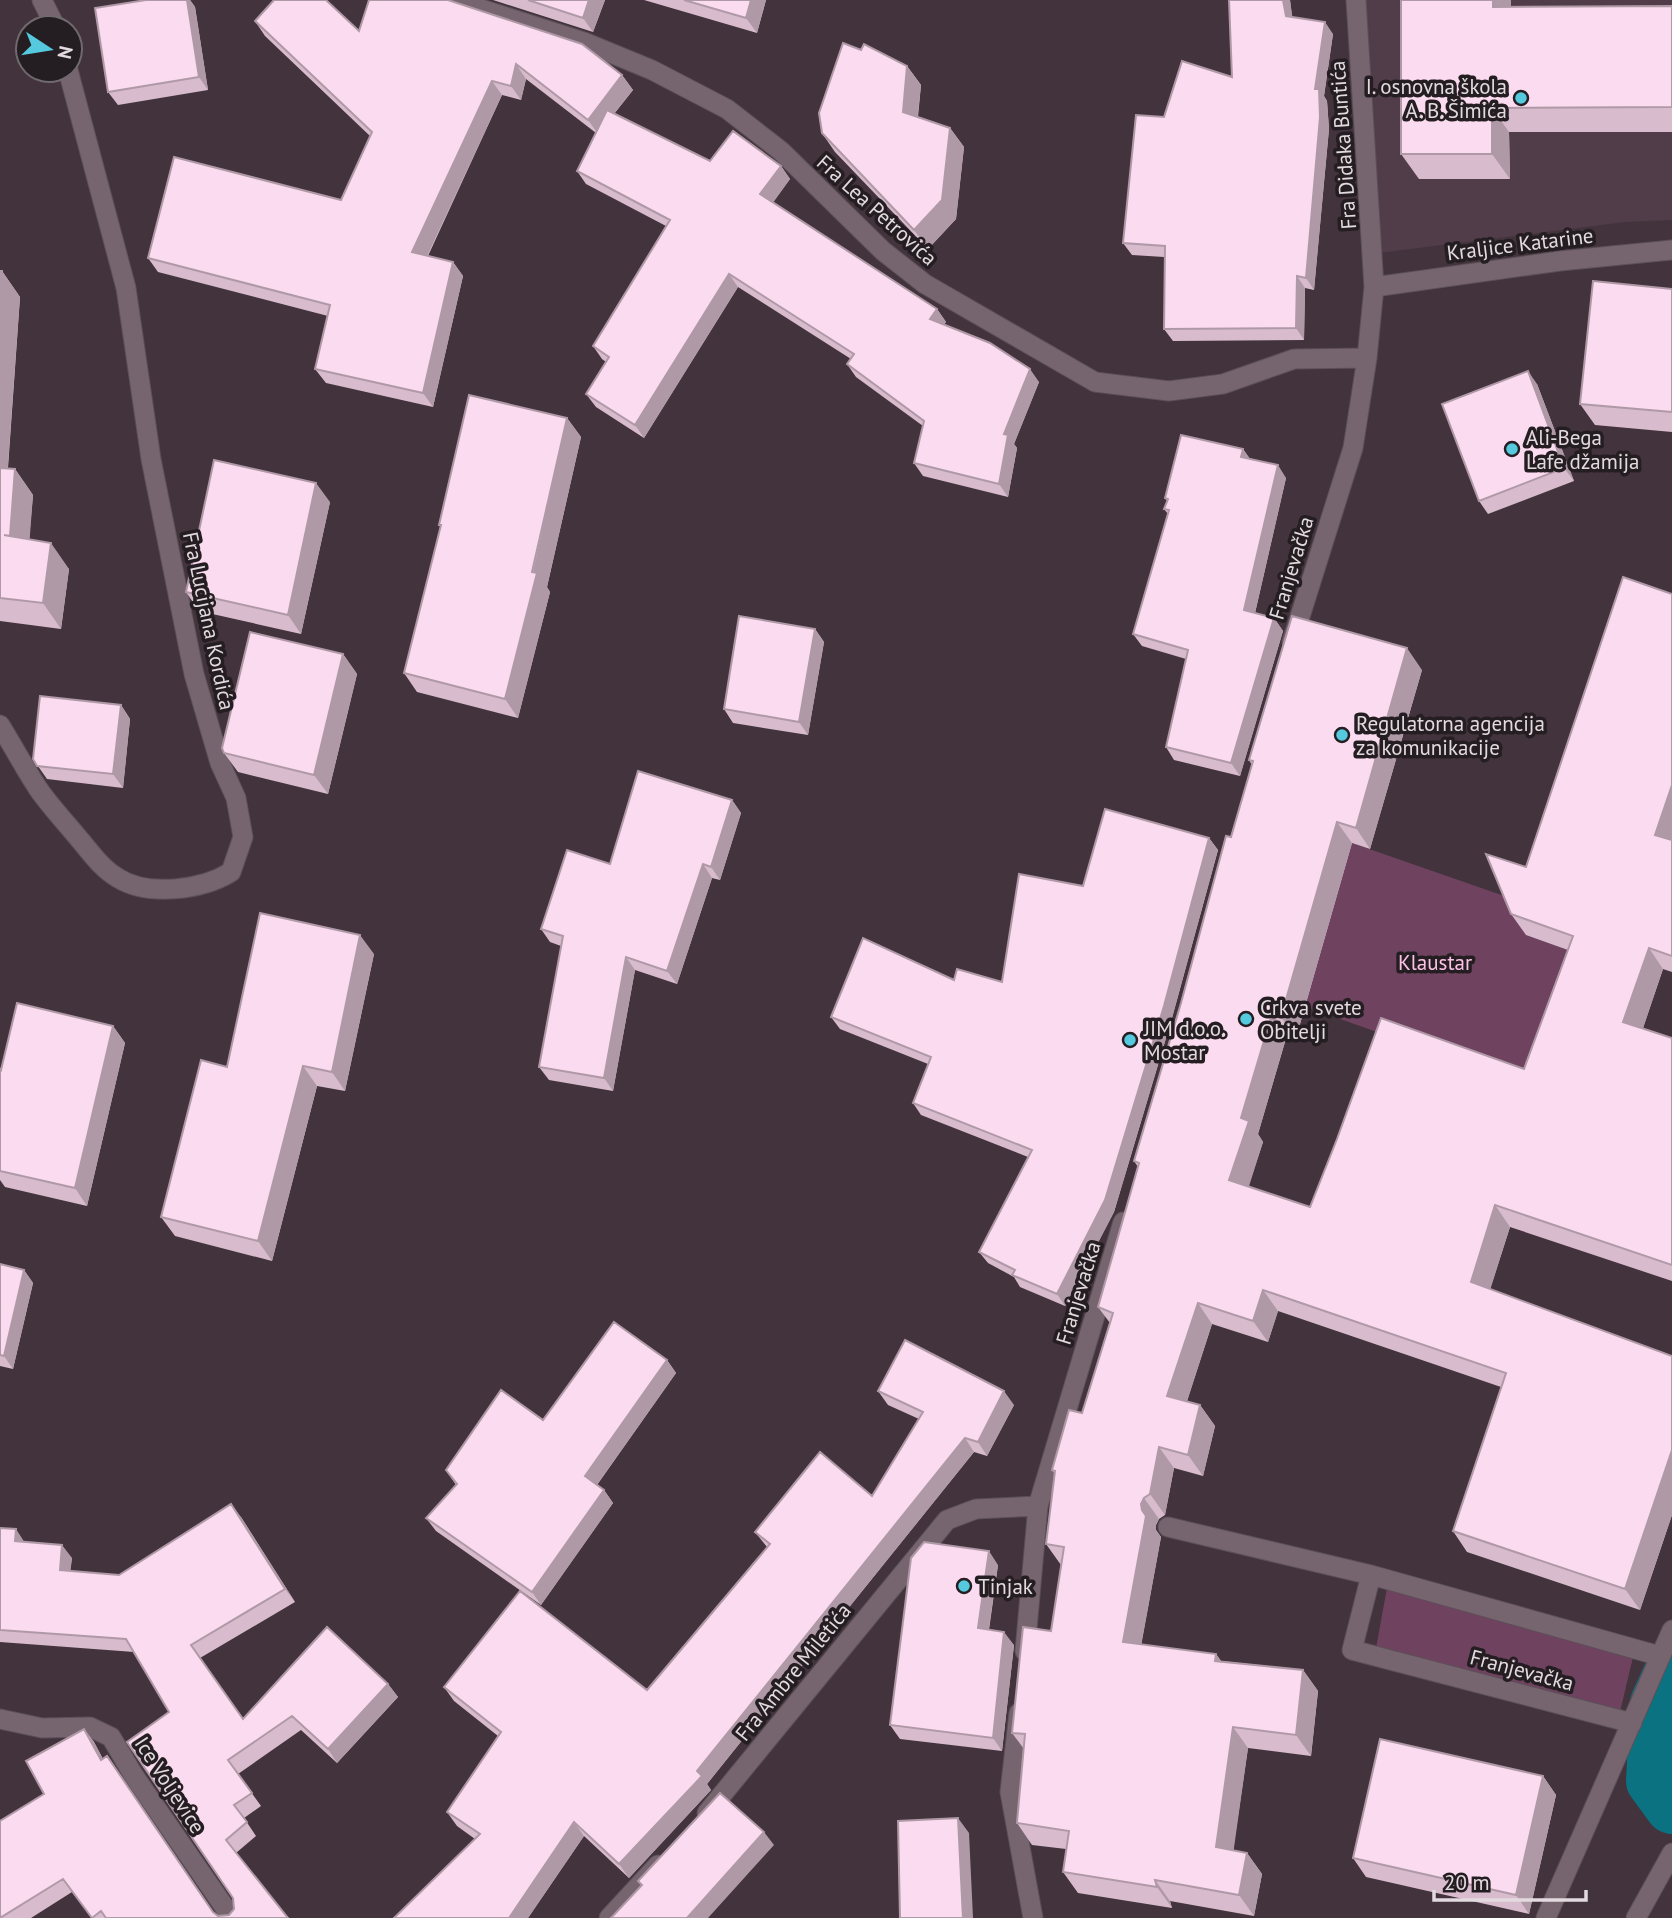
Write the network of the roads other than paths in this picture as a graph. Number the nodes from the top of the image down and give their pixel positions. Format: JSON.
{"nodes":[{"id":1,"x":453,"y":0,"type":"edge"},
{"id":2,"x":1356,"y":0,"type":"edge"},
{"id":3,"x":72,"y":84,"type":"edge"},
{"id":4,"x":1672,"y":250,"type":"edge"},
{"id":5,"x":1374,"y":287,"type":"junction"},
{"id":6,"x":1367,"y":358,"type":"junction"},
{"id":7,"x":1287,"y":658,"type":"edge"},
{"id":8,"x":0,"y":725,"type":"edge"},
{"id":9,"x":1129,"y":1204,"type":"edge"},
{"id":10,"x":1038,"y":1506,"type":"junction"},
{"id":11,"x":1168,"y":1527,"type":"dead end"},
{"id":12,"x":1371,"y":1575,"type":"junction"},
{"id":13,"x":1672,"y":1630,"type":"edge"},
{"id":14,"x":1661,"y":1656,"type":"junction"},
{"id":15,"x":1024,"y":1667,"type":"edge"},
{"id":16,"x":1022,"y":1692,"type":"edge"},
{"id":17,"x":0,"y":1719,"type":"edge"},
{"id":18,"x":1632,"y":1723,"type":"junction"},
{"id":19,"x":696,"y":1824,"type":"edge"},
{"id":20,"x":1672,"y":1853,"type":"edge"},
{"id":21,"x":668,"y":1854,"type":"edge"},
{"id":22,"x":232,"y":1918,"type":"edge"},
{"id":23,"x":610,"y":1918,"type":"edge"},
{"id":24,"x":1033,"y":1918,"type":"edge"},
{"id":25,"x":1546,"y":1918,"type":"edge"},
{"id":26,"x":1636,"y":1918,"type":"edge"}],
"edges":[{"from":1,"to":6,"type":"street","name":"Fra Lea Petrovića"},
{"from":2,"to":5,"type":"street","name":"Fra Didaka Buntića"},
{"from":3,"to":8,"type":"street","name":"Fra Lucijana Kordića"},
{"from":4,"to":5,"type":"street","name":"Kraljice Katarine"},
{"from":5,"to":6,"type":"street","name":"Franjevačka"},
{"from":6,"to":7,"type":"street","name":"Franjevačka"},
{"from":9,"to":10,"type":"street","name":"Franjevačka"},
{"from":10,"to":15,"type":"street","name":"Franjevačka"},
{"from":10,"to":19,"type":"street","name":"Fra Ambre Miletića"},
{"from":11,"to":12,"type":"street"},
{"from":12,"to":14,"type":"street"},
{"from":12,"to":18,"type":"street","name":"Franjevačka"},
{"from":13,"to":14,"type":"street"},
{"from":14,"to":18,"type":"street"},
{"from":16,"to":24,"type":"street"},
{"from":17,"to":22,"type":"street","name":"Ice Voljevice"},
{"from":18,"to":25,"type":"street"},
{"from":20,"to":26,"type":"street"},
{"from":21,"to":23,"type":"street"}]}
